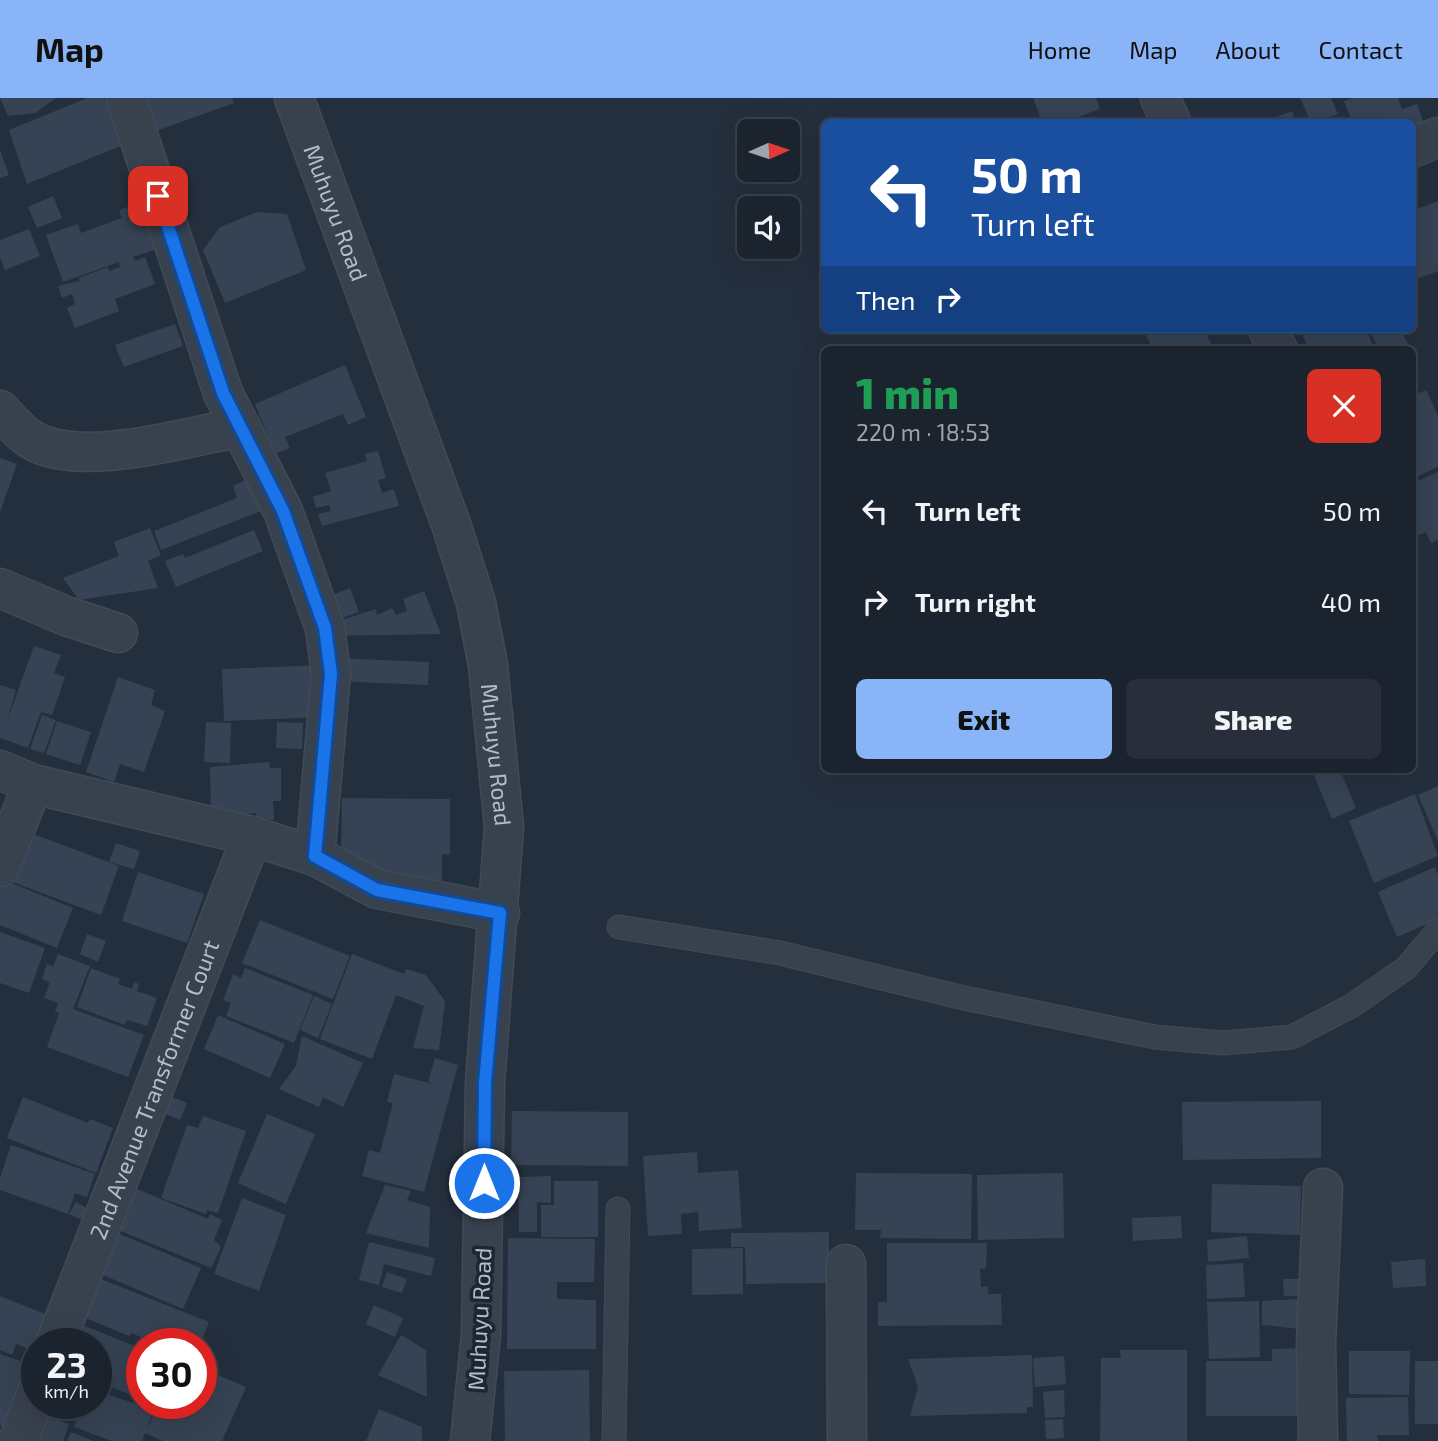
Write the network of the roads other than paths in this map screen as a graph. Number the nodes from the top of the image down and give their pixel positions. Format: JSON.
{"nodes":[{"id":1,"x":126,"y":98,"type":"edge"},
{"id":2,"x":294,"y":98,"type":"edge"},
{"id":3,"x":1160,"y":98,"type":"edge"},
{"id":4,"x":1170,"y":119,"type":"edge"},
{"id":5,"x":1438,"y":137,"type":"edge"},
{"id":6,"x":1416,"y":146,"type":"edge"},
{"id":7,"x":0,"y":410,"type":"edge"},
{"id":8,"x":241,"y":427,"type":"junction"},
{"id":9,"x":0,"y":588,"type":"edge"},
{"id":10,"x":118,"y":633,"type":"dead end"},
{"id":11,"x":16,"y":777,"type":"edge"},
{"id":12,"x":252,"y":836,"type":"junction"},
{"id":13,"x":315,"y":856,"type":"junction"},
{"id":14,"x":0,"y":867,"type":"edge"},
{"id":15,"x":500,"y":913,"type":"junction"},
{"id":16,"x":619,"y":926,"type":"dead end"},
{"id":17,"x":1438,"y":930,"type":"edge"},
{"id":18,"x":1323,"y":1188,"type":"dead end"},
{"id":19,"x":618,"y":1209,"type":"dead end"},
{"id":20,"x":846,"y":1264,"type":"dead end"},
{"id":21,"x":61,"y":1328,"type":"edge"},
{"id":22,"x":27,"y":1419,"type":"edge"},
{"id":23,"x":18,"y":1441,"type":"edge"},
{"id":24,"x":470,"y":1441,"type":"edge"},
{"id":25,"x":614,"y":1441,"type":"edge"},
{"id":26,"x":846,"y":1441,"type":"edge"},
{"id":27,"x":1318,"y":1441,"type":"edge"}],
"edges":[{"from":1,"to":8,"type":"street"},
{"from":2,"to":15,"type":"street","name":"Muhuyu Road"},
{"from":3,"to":4,"type":"street"},
{"from":5,"to":6,"type":"street"},
{"from":7,"to":8,"type":"street"},
{"from":8,"to":13,"type":"street"},
{"from":9,"to":10,"type":"street"},
{"from":11,"to":12,"type":"street"},
{"from":11,"to":14,"type":"street"},
{"from":12,"to":13,"type":"street"},
{"from":12,"to":21,"type":"street","name":"2nd Avenue Transformer Court"},
{"from":13,"to":15,"type":"street"},
{"from":15,"to":24,"type":"street","name":"Muhuyu Road"},
{"from":16,"to":17,"type":"lane"},
{"from":18,"to":27,"type":"street"},
{"from":19,"to":25,"type":"lane"},
{"from":20,"to":26,"type":"street"},
{"from":22,"to":23,"type":"street"}]}
